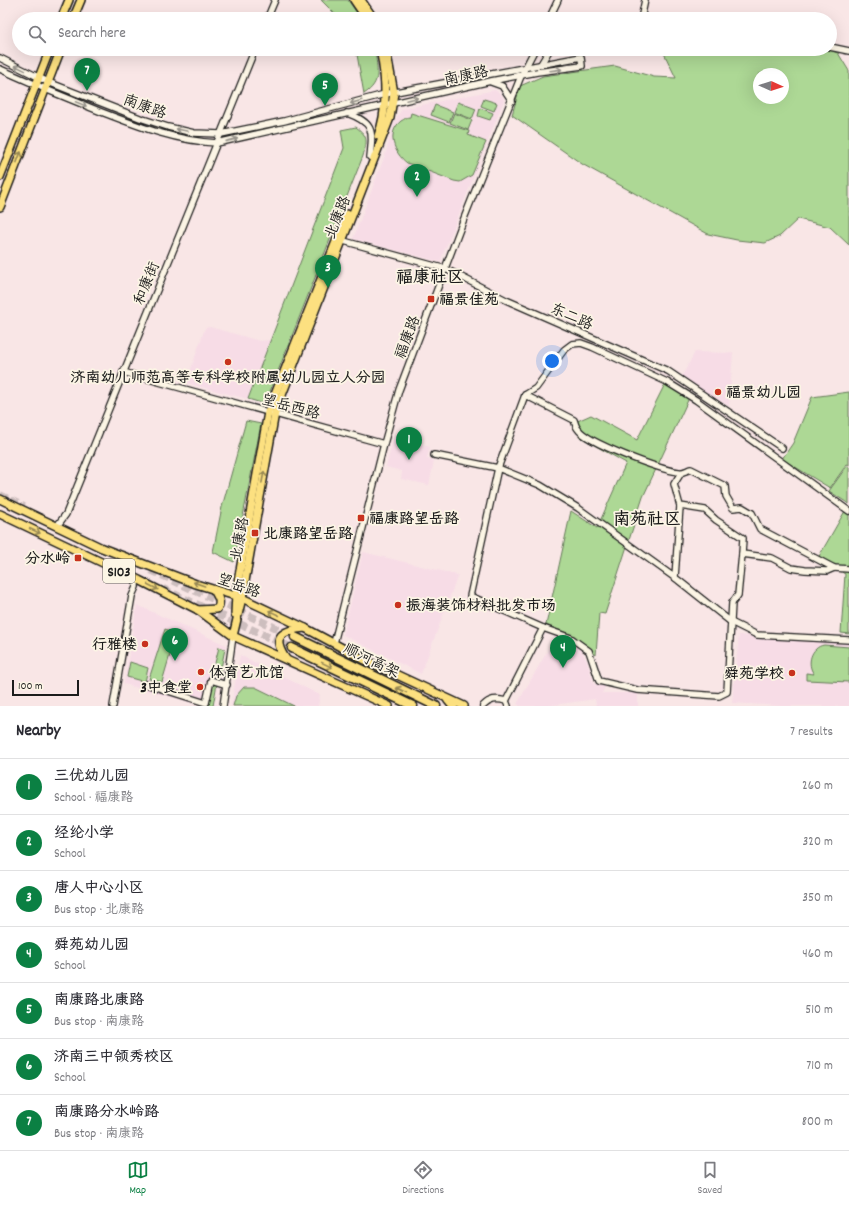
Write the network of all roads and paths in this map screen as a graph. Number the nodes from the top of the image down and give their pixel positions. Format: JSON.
{"nodes":[{"id":1,"x":69,"y":0,"type":"edge"},
{"id":2,"x":81,"y":0,"type":"edge"},
{"id":3,"x":275,"y":0,"type":"edge"},
{"id":4,"x":354,"y":0,"type":"edge"},
{"id":5,"x":361,"y":0,"type":"edge"},
{"id":6,"x":558,"y":0,"type":"edge"},
{"id":7,"x":645,"y":0,"type":"edge"},
{"id":8,"x":64,"y":12,"type":"edge"},
{"id":9,"x":76,"y":12,"type":"edge"},
{"id":10,"x":270,"y":12,"type":"edge"},
{"id":11,"x":362,"y":12,"type":"edge"},
{"id":12,"x":369,"y":12,"type":"edge"},
{"id":13,"x":552,"y":12,"type":"edge"},
{"id":14,"x":642,"y":12,"type":"edge"},
{"id":15,"x":837,"y":48,"type":"edge"},
{"id":16,"x":849,"y":51,"type":"edge"},
{"id":17,"x":47,"y":56,"type":"edge"},
{"id":18,"x":59,"y":56,"type":"edge"},
{"id":19,"x":252,"y":56,"type":"edge"},
{"id":20,"x":382,"y":56,"type":"edge"},
{"id":21,"x":387,"y":56,"type":"edge"},
{"id":22,"x":531,"y":56,"type":"edge"},
{"id":23,"x":546,"y":56,"type":"edge"},
{"id":24,"x":0,"y":58,"type":"edge"},
{"id":25,"x":541,"y":64,"type":"junction"},
{"id":26,"x":526,"y":66,"type":"junction"},
{"id":27,"x":0,"y":69,"type":"edge"},
{"id":28,"x":537,"y":72,"type":"junction"},
{"id":29,"x":521,"y":76,"type":"junction"},
{"id":30,"x":39,"y":77,"type":"junction"},
{"id":31,"x":490,"y":81,"type":"junction"},
{"id":32,"x":48,"y":82,"type":"junction"},
{"id":33,"x":35,"y":85,"type":"junction"},
{"id":34,"x":45,"y":90,"type":"junction"},
{"id":35,"x":394,"y":92,"type":"junction"},
{"id":36,"x":385,"y":94,"type":"junction"},
{"id":37,"x":512,"y":101,"type":"junction"},
{"id":38,"x":388,"y":103,"type":"junction"},
{"id":39,"x":347,"y":113,"type":"junction"},
{"id":40,"x":221,"y":134,"type":"junction"},
{"id":41,"x":217,"y":143,"type":"junction"},
{"id":42,"x":370,"y":156,"type":"junction"},
{"id":43,"x":0,"y":177,"type":"edge"},
{"id":44,"x":0,"y":207,"type":"edge"},
{"id":45,"x":339,"y":239,"type":"junction"},
{"id":46,"x":446,"y":269,"type":"junction"},
{"id":47,"x":123,"y":372,"type":"junction"},
{"id":48,"x":526,"y":395,"type":"junction"},
{"id":49,"x":272,"y":413,"type":"junction"},
{"id":50,"x":384,"y":444,"type":"junction"},
{"id":51,"x":782,"y":448,"type":"dead end"},
{"id":52,"x":434,"y":455,"type":"dead end"},
{"id":53,"x":498,"y":468,"type":"junction"},
{"id":54,"x":681,"y":473,"type":"junction"},
{"id":55,"x":0,"y":499,"type":"edge"},
{"id":56,"x":680,"y":506,"type":"junction"},
{"id":57,"x":849,"y":511,"type":"edge"},
{"id":58,"x":0,"y":514,"type":"edge"},
{"id":59,"x":57,"y":526,"type":"junction"},
{"id":60,"x":742,"y":554,"type":"junction"},
{"id":61,"x":834,"y":568,"type":"junction"},
{"id":62,"x":849,"y":569,"type":"edge"},
{"id":63,"x":675,"y":577,"type":"junction"},
{"id":64,"x":136,"y":578,"type":"junction"},
{"id":65,"x":214,"y":590,"type":"junction"},
{"id":66,"x":239,"y":597,"type":"junction"},
{"id":67,"x":198,"y":610,"type":"junction"},
{"id":68,"x":731,"y":622,"type":"junction"},
{"id":69,"x":305,"y":628,"type":"junction"},
{"id":70,"x":543,"y":628,"type":"junction"},
{"id":71,"x":233,"y":636,"type":"junction"},
{"id":72,"x":295,"y":637,"type":"tunnel mouth"},
{"id":73,"x":849,"y":640,"type":"edge"},
{"id":74,"x":334,"y":644,"type":"junction"},
{"id":75,"x":292,"y":648,"type":"tunnel mouth"},
{"id":76,"x":286,"y":659,"type":"junction"},
{"id":77,"x":146,"y":684,"type":"dead end"},
{"id":78,"x":227,"y":685,"type":"junction"},
{"id":79,"x":450,"y":703,"type":"edge"},
{"id":80,"x":507,"y":704,"type":"edge"},
{"id":81,"x":113,"y":706,"type":"edge"},
{"id":82,"x":223,"y":706,"type":"edge"},
{"id":83,"x":389,"y":706,"type":"edge"},
{"id":84,"x":413,"y":706,"type":"edge"},
{"id":85,"x":436,"y":706,"type":"edge"},
{"id":86,"x":464,"y":706,"type":"edge"},
{"id":87,"x":483,"y":706,"type":"edge"}],
"edges":[{"from":1,"to":8,"type":"main road"},
{"from":2,"to":9,"type":"main road"},
{"from":3,"to":10,"type":"street"},
{"from":4,"to":11,"type":"main road"},
{"from":5,"to":12,"type":"main road"},
{"from":6,"to":13,"type":"street"},
{"from":7,"to":14,"type":"street"},
{"from":15,"to":16,"type":"street"},
{"from":17,"to":30,"type":"main road"},
{"from":18,"to":32,"type":"main road"},
{"from":19,"to":40,"type":"street","name":"和康街"},
{"from":20,"to":36,"type":"main road","name":"北康路"},
{"from":21,"to":35,"type":"main road","name":"北康路"},
{"from":22,"to":26,"type":"street","name":"福康路"},
{"from":23,"to":25,"type":"street"},
{"from":30,"to":24,"type":"street","name":"南康路","one_way":true},
{"from":25,"to":26,"type":"street","name":"南康路"},
{"from":25,"to":28,"type":"street"},
{"from":28,"to":25,"type":"street","name":"南康路","one_way":true},
{"from":26,"to":29,"type":"street","name":"福康路"},
{"from":26,"to":35,"type":"street","name":"南康路"},
{"from":27,"to":33,"type":"street","name":"南康路"},
{"from":28,"to":29,"type":"street","name":"南康路"},
{"from":29,"to":31,"type":"street","name":"南康路"},
{"from":29,"to":37,"type":"street","name":"福康路"},
{"from":30,"to":32,"type":"street","name":"南康路"},
{"from":30,"to":33,"type":"main road"},
{"from":31,"to":37,"type":"street"},
{"from":38,"to":31,"type":"street","name":"南康路","one_way":true},
{"from":32,"to":34,"type":"main road"},
{"from":40,"to":32,"type":"street","name":"南康路","one_way":true},
{"from":33,"to":34,"type":"street","name":"南康路"},
{"from":33,"to":43,"type":"main road"},
{"from":34,"to":41,"type":"street","name":"南康路","one_way":true},
{"from":44,"to":34,"type":"main road","one_way":true},
{"from":35,"to":36,"type":"street","name":"南康路"},
{"from":35,"to":38,"type":"main road","name":"北康路"},
{"from":36,"to":38,"type":"main road","name":"北康路"},
{"from":36,"to":40,"type":"street","name":"南康路","one_way":true},
{"from":37,"to":46,"type":"street","name":"福康路"},
{"from":38,"to":39,"type":"street","name":"南康路"},
{"from":38,"to":42,"type":"main road","name":"北康路"},
{"from":38,"to":45,"type":"main road","name":"北康路"},
{"from":41,"to":39,"type":"street","name":"南康路","one_way":true},
{"from":39,"to":42,"type":"street"},
{"from":40,"to":41,"type":"street","name":"和康街"},
{"from":41,"to":47,"type":"street","name":"和康街"},
{"from":42,"to":45,"type":"main road","name":"北康路"},
{"from":45,"to":46,"type":"street","name":"东二路"},
{"from":45,"to":49,"type":"main road","name":"北康路"},
{"from":46,"to":50,"type":"street","name":"福康路"},
{"from":46,"to":51,"type":"street","name":"东二路"},
{"from":47,"to":49,"type":"street","name":"望岳西路"},
{"from":47,"to":59,"type":"street","name":"和康街"},
{"from":48,"to":53,"type":"street"},
{"from":48,"to":54,"type":"street"},
{"from":48,"to":57,"type":"street"},
{"from":49,"to":50,"type":"street","name":"望岳西路"},
{"from":49,"to":66,"type":"main road","name":"北康路"},
{"from":50,"to":74,"type":"street","name":"福康路"},
{"from":52,"to":53,"type":"street"},
{"from":53,"to":63,"type":"street"},
{"from":53,"to":70,"type":"street"},
{"from":54,"to":56,"type":"street"},
{"from":54,"to":61,"type":"street"},
{"from":55,"to":59,"type":"main road","name":"望岳路","number":"S103"},
{"from":56,"to":60,"type":"street"},
{"from":56,"to":63,"type":"street"},
{"from":58,"to":64,"type":"main road","number":"S103","one_way":true},
{"from":65,"to":59,"type":"main road","name":"望岳路","number":"S103","one_way":true},
{"from":60,"to":61,"type":"street"},
{"from":60,"to":68,"type":"street"},
{"from":61,"to":62,"type":"street"},
{"from":63,"to":68,"type":"street"},
{"from":64,"to":67,"type":"main road","number":"S103","one_way":true},
{"from":64,"to":81,"type":"street"},
{"from":65,"to":66,"type":"main road","name":"望岳路","number":"S103"},
{"from":65,"to":67,"type":"main road"},
{"from":69,"to":66,"type":"main road","name":"望岳路","number":"S103","one_way":true},
{"from":66,"to":71,"type":"main road","name":"北康路"},
{"from":67,"to":71,"type":"main road","number":"S103"},
{"from":68,"to":70,"type":"street"},
{"from":68,"to":73,"type":"street"},
{"from":69,"to":74,"type":"main road","name":"望岳路","number":"S103"},
{"from":69,"to":76,"type":"main road"},
{"from":70,"to":80,"type":"street"},
{"from":71,"to":76,"type":"main road","number":"S103"},
{"from":71,"to":78,"type":"street"},
{"from":85,"to":72,"type":"highway","name":"顺河高架","one_way":true},
{"from":74,"to":79,"type":"main road","name":"望岳路","number":"S103"},
{"from":75,"to":84,"type":"highway","name":"顺河高架","one_way":true},
{"from":76,"to":83,"type":"main road","number":"S103"},
{"from":77,"to":78,"type":"street"},
{"from":78,"to":82,"type":"street"},
{"from":79,"to":86,"type":"main road","name":"望岳路","number":"S103"},
{"from":80,"to":87,"type":"street"}]}
